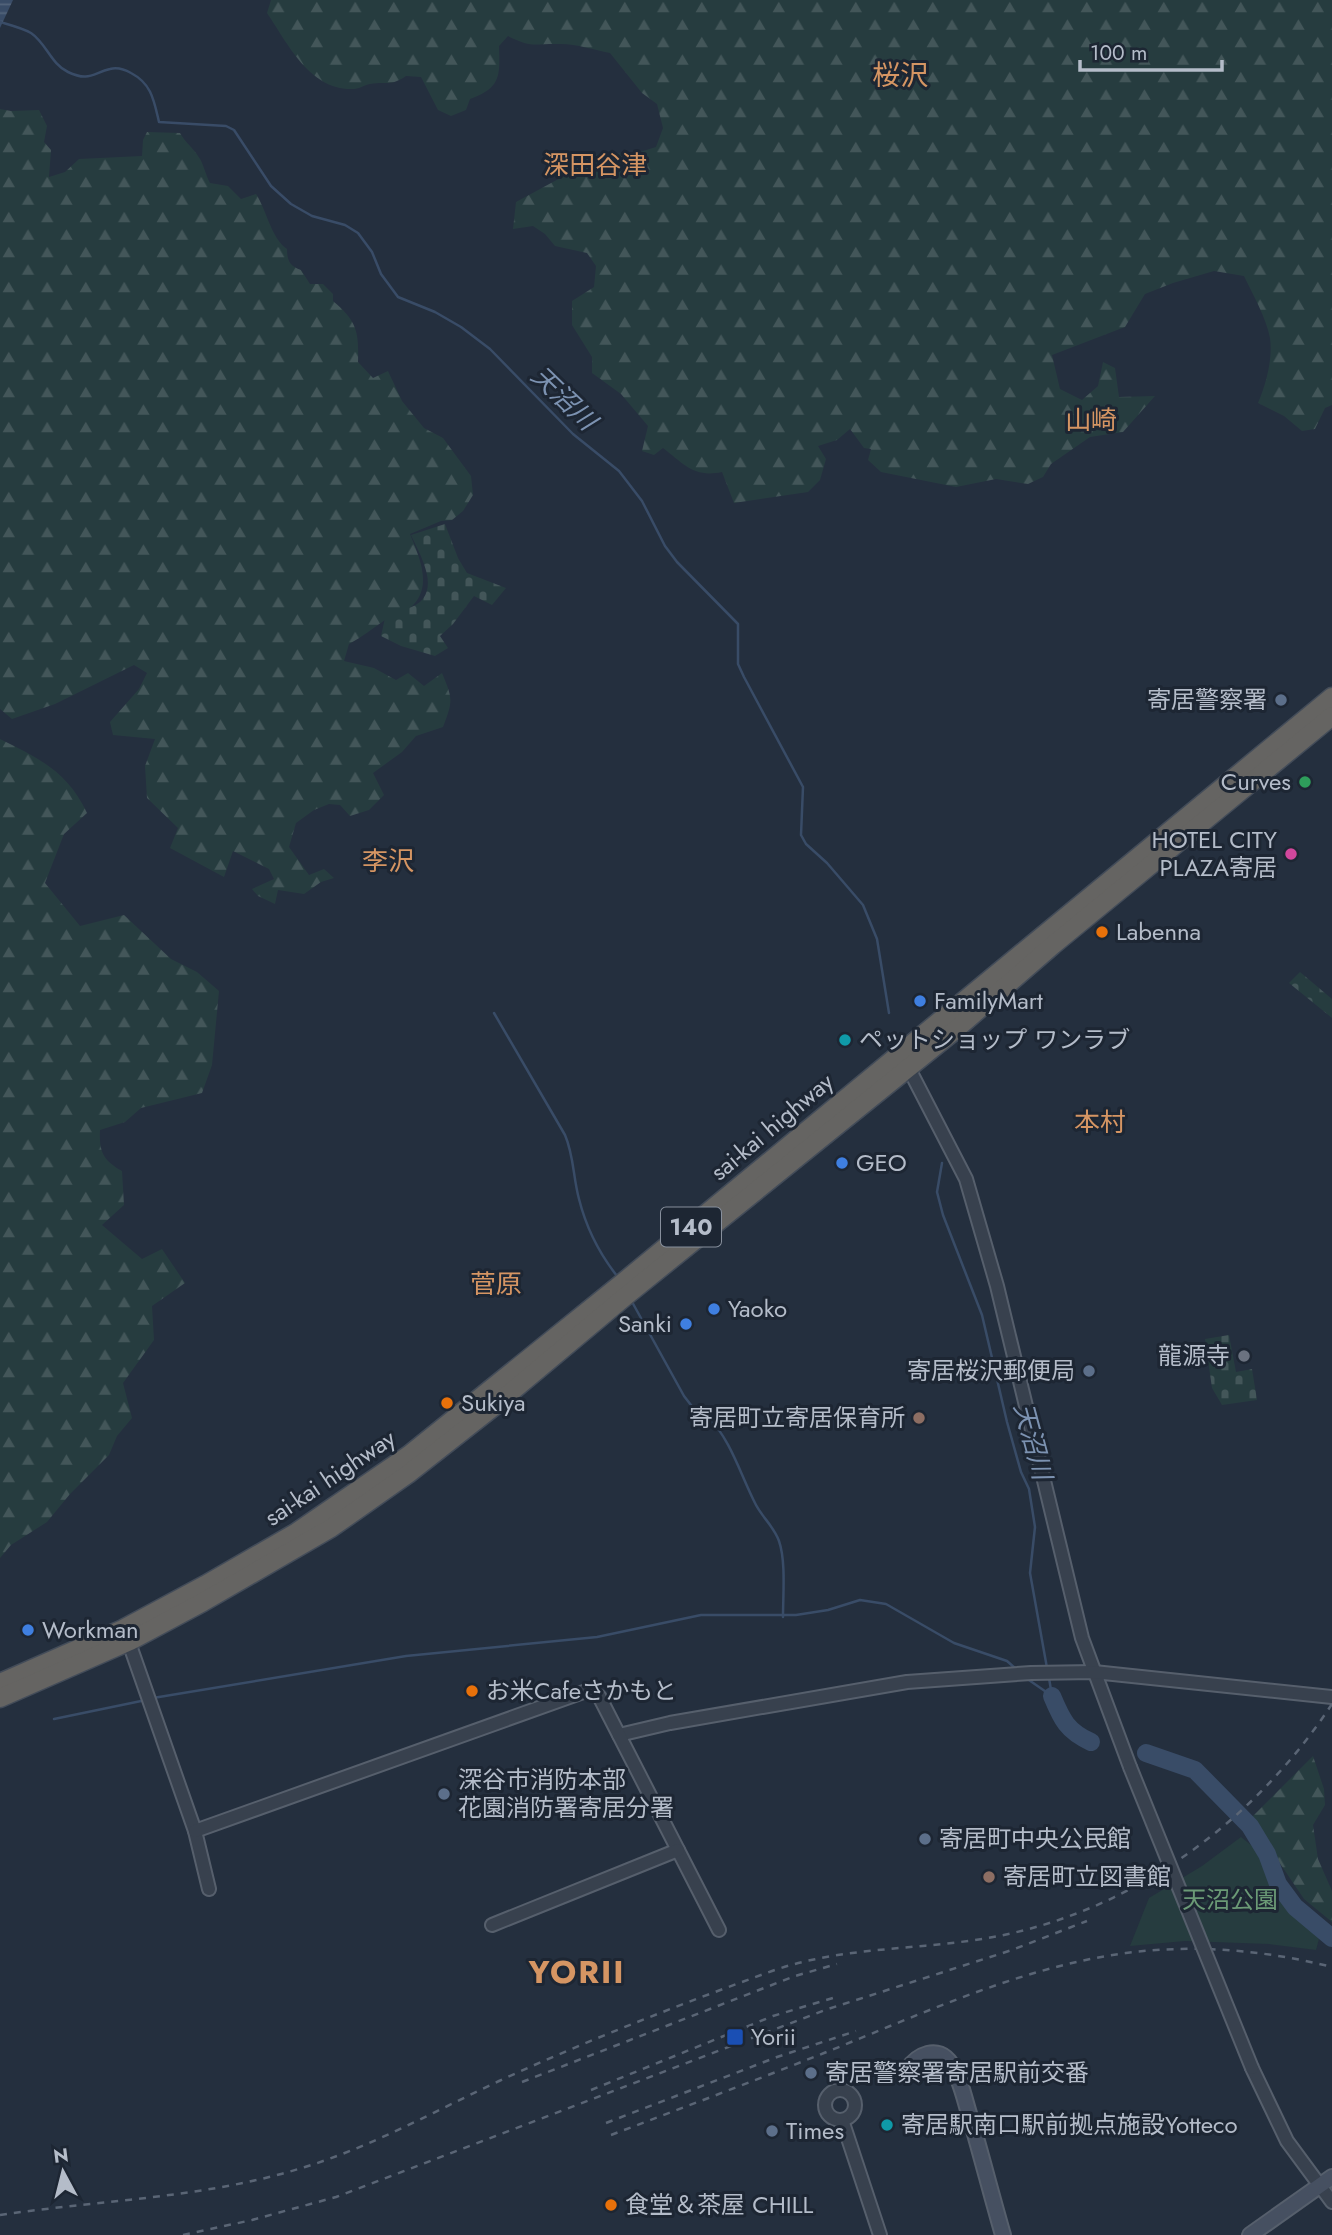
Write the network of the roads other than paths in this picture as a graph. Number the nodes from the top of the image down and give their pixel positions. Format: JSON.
{"nodes":[{"id":1,"x":1332,"y":697,"type":"edge"},
{"id":2,"x":1332,"y":716,"type":"edge"},
{"id":3,"x":904,"y":1060,"type":"junction"},
{"id":4,"x":126,"y":1635,"type":"junction"},
{"id":5,"x":1094,"y":1672,"type":"junction"},
{"id":6,"x":0,"y":1683,"type":"edge"},
{"id":7,"x":1332,"y":1697,"type":"edge"},
{"id":8,"x":0,"y":1698,"type":"edge"},
{"id":9,"x":619,"y":1735,"type":"junction"},
{"id":10,"x":195,"y":1831,"type":"junction"},
{"id":11,"x":678,"y":1850,"type":"junction"},
{"id":12,"x":209,"y":1889,"type":"dead end"},
{"id":13,"x":492,"y":1925,"type":"dead end"},
{"id":14,"x":719,"y":1930,"type":"dead end"},
{"id":15,"x":907,"y":2070,"type":"dead end"},
{"id":16,"x":842,"y":2120,"type":"dead end"},
{"id":17,"x":1326,"y":2181,"type":"edge"},
{"id":18,"x":1332,"y":2202,"type":"edge"},
{"id":19,"x":880,"y":2235,"type":"edge"},
{"id":20,"x":1003,"y":2235,"type":"edge"},
{"id":21,"x":1250,"y":2235,"type":"edge"}],
"edges":[{"from":1,"to":3,"type":"highway","name":"sai-kai highway","number":"140"},
{"from":2,"to":3,"type":"highway","name":"sai-kai highway","number":"140"},
{"from":3,"to":4,"type":"highway","name":"sai-kai highway","number":"140"},
{"from":3,"to":5,"type":"street"},
{"from":4,"to":6,"type":"highway","name":"sai-kai highway","number":"140"},
{"from":4,"to":8,"type":"highway","name":"sai-kai highway","number":"140"},
{"from":4,"to":10,"type":"street"},
{"from":5,"to":7,"type":"street"},
{"from":5,"to":9,"type":"street"},
{"from":5,"to":17,"type":"street","bridge":true},
{"from":9,"to":10,"type":"street"},
{"from":9,"to":11,"type":"street"},
{"from":10,"to":12,"type":"street"},
{"from":11,"to":13,"type":"street"},
{"from":11,"to":14,"type":"street"},
{"from":15,"to":20,"type":"main road"},
{"from":16,"to":19,"type":"street"},
{"from":17,"to":18,"type":"street"},
{"from":17,"to":21,"type":"main road"}]}
